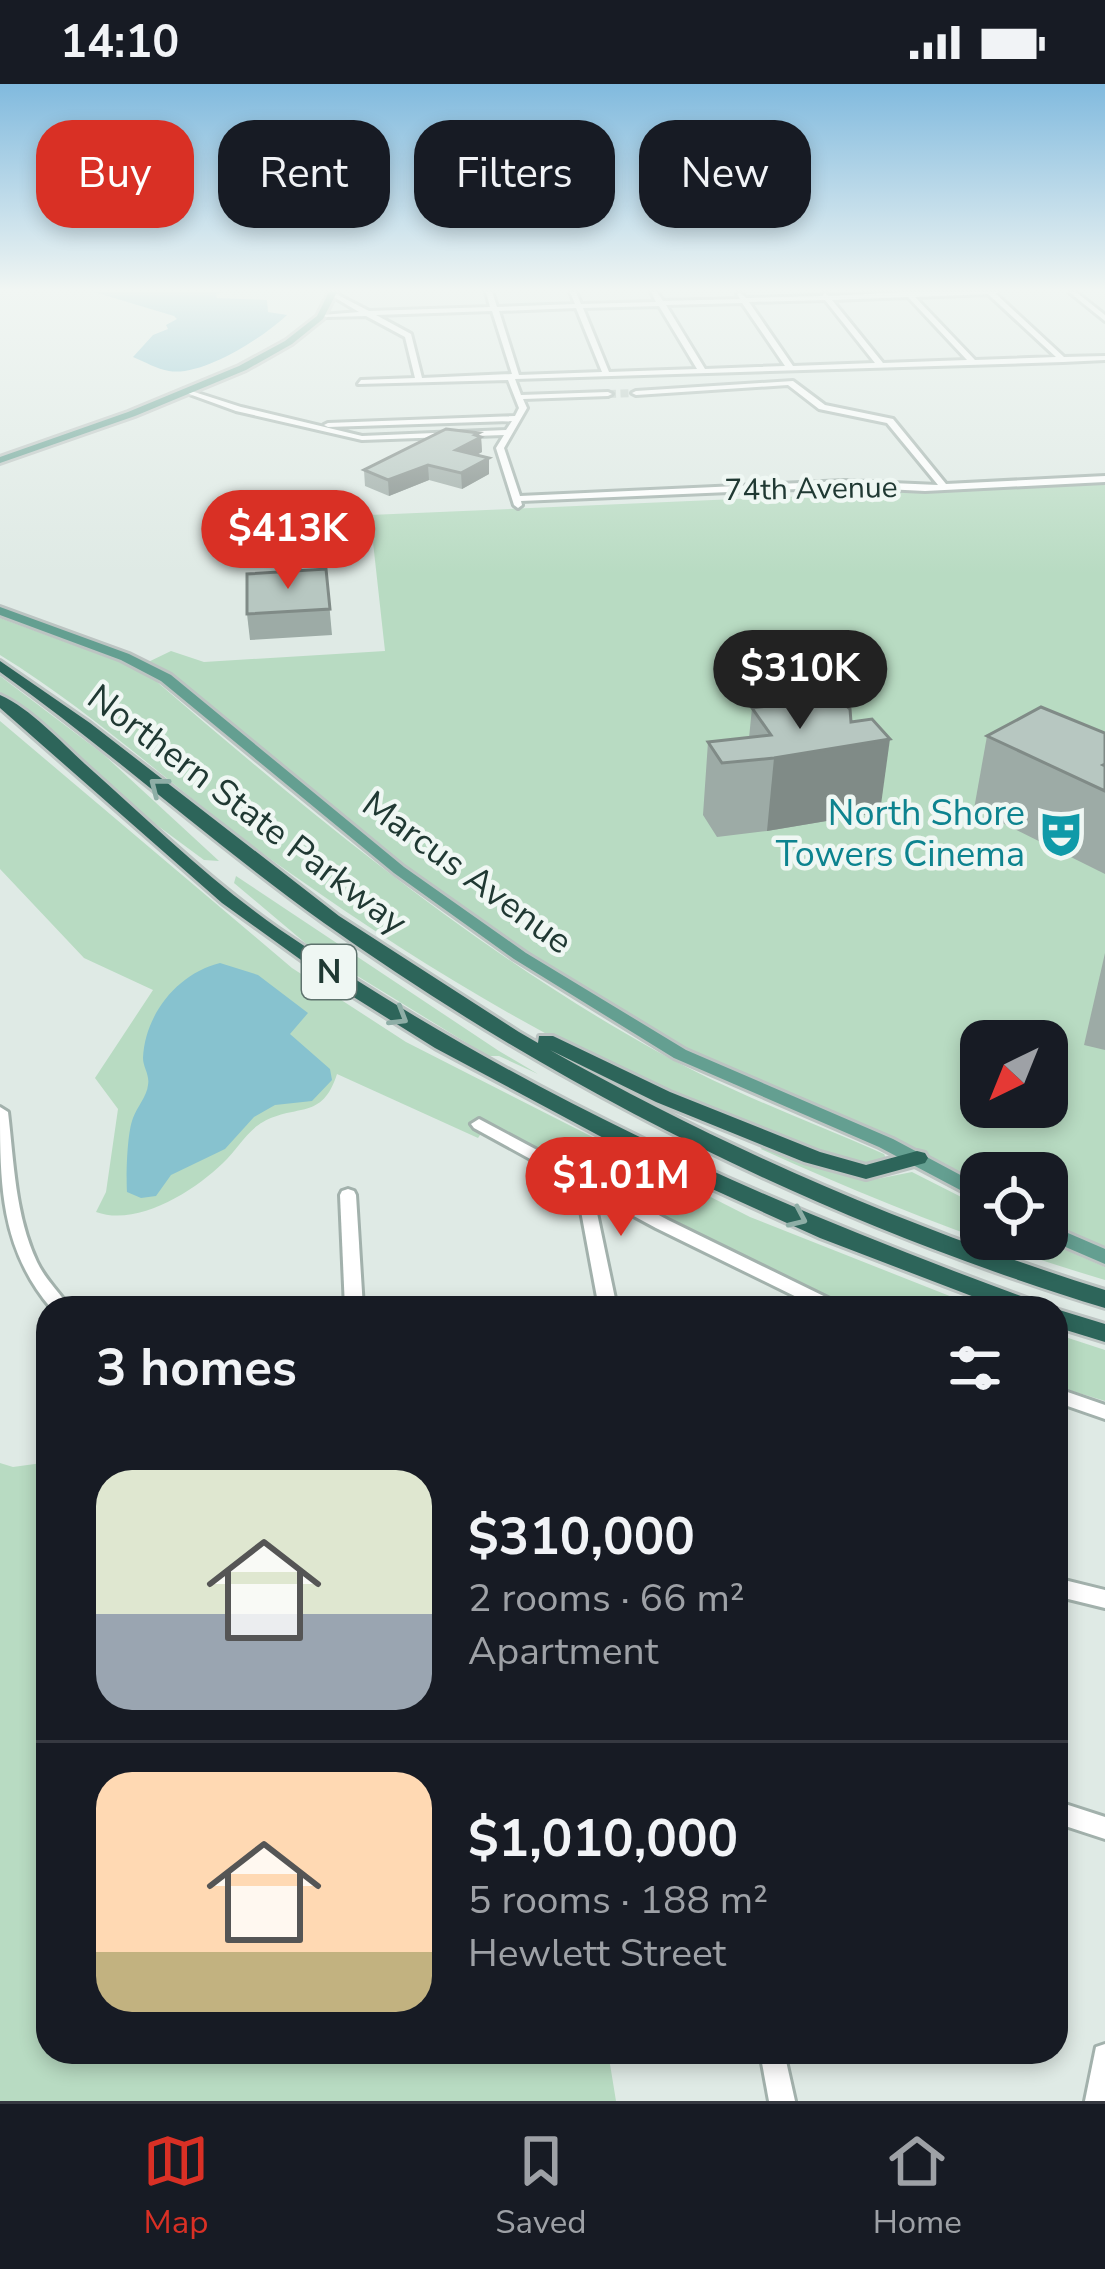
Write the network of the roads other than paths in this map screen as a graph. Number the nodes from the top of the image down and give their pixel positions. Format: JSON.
{"nodes":[{"id":1,"x":197,"y":386,"type":"edge"},
{"id":2,"x":517,"y":386,"type":"edge"},
{"id":3,"x":732,"y":386,"type":"edge"},
{"id":4,"x":795,"y":386,"type":"edge"},
{"id":5,"x":185,"y":391,"type":"junction"},
{"id":6,"x":636,"y":393,"type":"tunnel mouth"},
{"id":7,"x":608,"y":394,"type":"tunnel mouth"},
{"id":8,"x":521,"y":398,"type":"junction"},
{"id":9,"x":272,"y":417,"type":"junction"},
{"id":10,"x":516,"y":418,"type":"junction"},
{"id":11,"x":508,"y":432,"type":"junction"},
{"id":12,"x":0,"y":460,"type":"edge"},
{"id":13,"x":1105,"y":479,"type":"edge"},
{"id":14,"x":944,"y":488,"type":"junction"},
{"id":15,"x":0,"y":611,"type":"edge"},
{"id":16,"x":0,"y":665,"type":"edge"},
{"id":17,"x":0,"y":700,"type":"edge"},
{"id":18,"x":361,"y":940,"type":"junction"},
{"id":19,"x":0,"y":1112,"type":"edge"},
{"id":20,"x":479,"y":1124,"type":"dead end"},
{"id":21,"x":917,"y":1158,"type":"junction"},
{"id":22,"x":583,"y":1181,"type":"junction"},
{"id":23,"x":4,"y":1182,"type":"edge"},
{"id":24,"x":960,"y":1182,"type":"edge"},
{"id":25,"x":348,"y":1195,"type":"dead end"},
{"id":26,"x":1068,"y":1240,"type":"edge"},
{"id":27,"x":1105,"y":1257,"type":"edge"},
{"id":28,"x":52,"y":1296,"type":"edge"},
{"id":29,"x":353,"y":1296,"type":"edge"},
{"id":30,"x":606,"y":1296,"type":"edge"},
{"id":31,"x":810,"y":1296,"type":"edge"},
{"id":32,"x":994,"y":1296,"type":"edge"},
{"id":33,"x":1105,"y":1299,"type":"edge"},
{"id":34,"x":1068,"y":1322,"type":"edge"},
{"id":35,"x":1105,"y":1333,"type":"edge"},
{"id":36,"x":1068,"y":1399,"type":"edge"},
{"id":37,"x":1105,"y":1412,"type":"edge"},
{"id":38,"x":1068,"y":1590,"type":"edge"},
{"id":39,"x":1105,"y":1600,"type":"edge"},
{"id":40,"x":1068,"y":1815,"type":"edge"},
{"id":41,"x":1105,"y":1828,"type":"edge"},
{"id":42,"x":1105,"y":2056,"type":"edge"},
{"id":43,"x":774,"y":2064,"type":"edge"},
{"id":44,"x":782,"y":2101,"type":"edge"},
{"id":45,"x":1098,"y":2101,"type":"edge"}],
"edges":[{"from":1,"to":5,"type":"main road"},
{"from":2,"to":8,"type":"street"},
{"from":3,"to":6,"type":"street"},
{"from":4,"to":14,"type":"street"},
{"from":5,"to":9,"type":"street"},
{"from":5,"to":12,"type":"main road"},
{"from":7,"to":8,"type":"street"},
{"from":8,"to":10,"type":"street"},
{"from":9,"to":10,"type":"street"},
{"from":9,"to":11,"type":"street"},
{"from":10,"to":11,"type":"street"},
{"from":11,"to":14,"type":"street","name":"74th Avenue"},
{"from":13,"to":14,"type":"street","name":"74th Avenue"},
{"from":15,"to":21,"type":"main road","name":"Marcus Avenue"},
{"from":18,"to":16,"type":"highway","name":"Northern State Parkway","number":"N","one_way":true},
{"from":17,"to":32,"type":"highway","name":"Northern State Parkway","number":"N","one_way":true},
{"from":18,"to":21,"type":"highway"},
{"from":18,"to":33,"type":"highway","name":"Northern State Parkway","number":"N"},
{"from":19,"to":23,"type":"street"},
{"from":20,"to":22,"type":"street"},
{"from":21,"to":24,"type":"main road","name":"Marcus Avenue"},
{"from":22,"to":30,"type":"street"},
{"from":22,"to":31,"type":"street"},
{"from":23,"to":28,"type":"street"},
{"from":25,"to":29,"type":"street"},
{"from":26,"to":27,"type":"main road"},
{"from":34,"to":35,"type":"highway"},
{"from":36,"to":37,"type":"street"},
{"from":38,"to":39,"type":"street"},
{"from":40,"to":41,"type":"street"},
{"from":42,"to":45,"type":"street"},
{"from":43,"to":44,"type":"street"}]}
